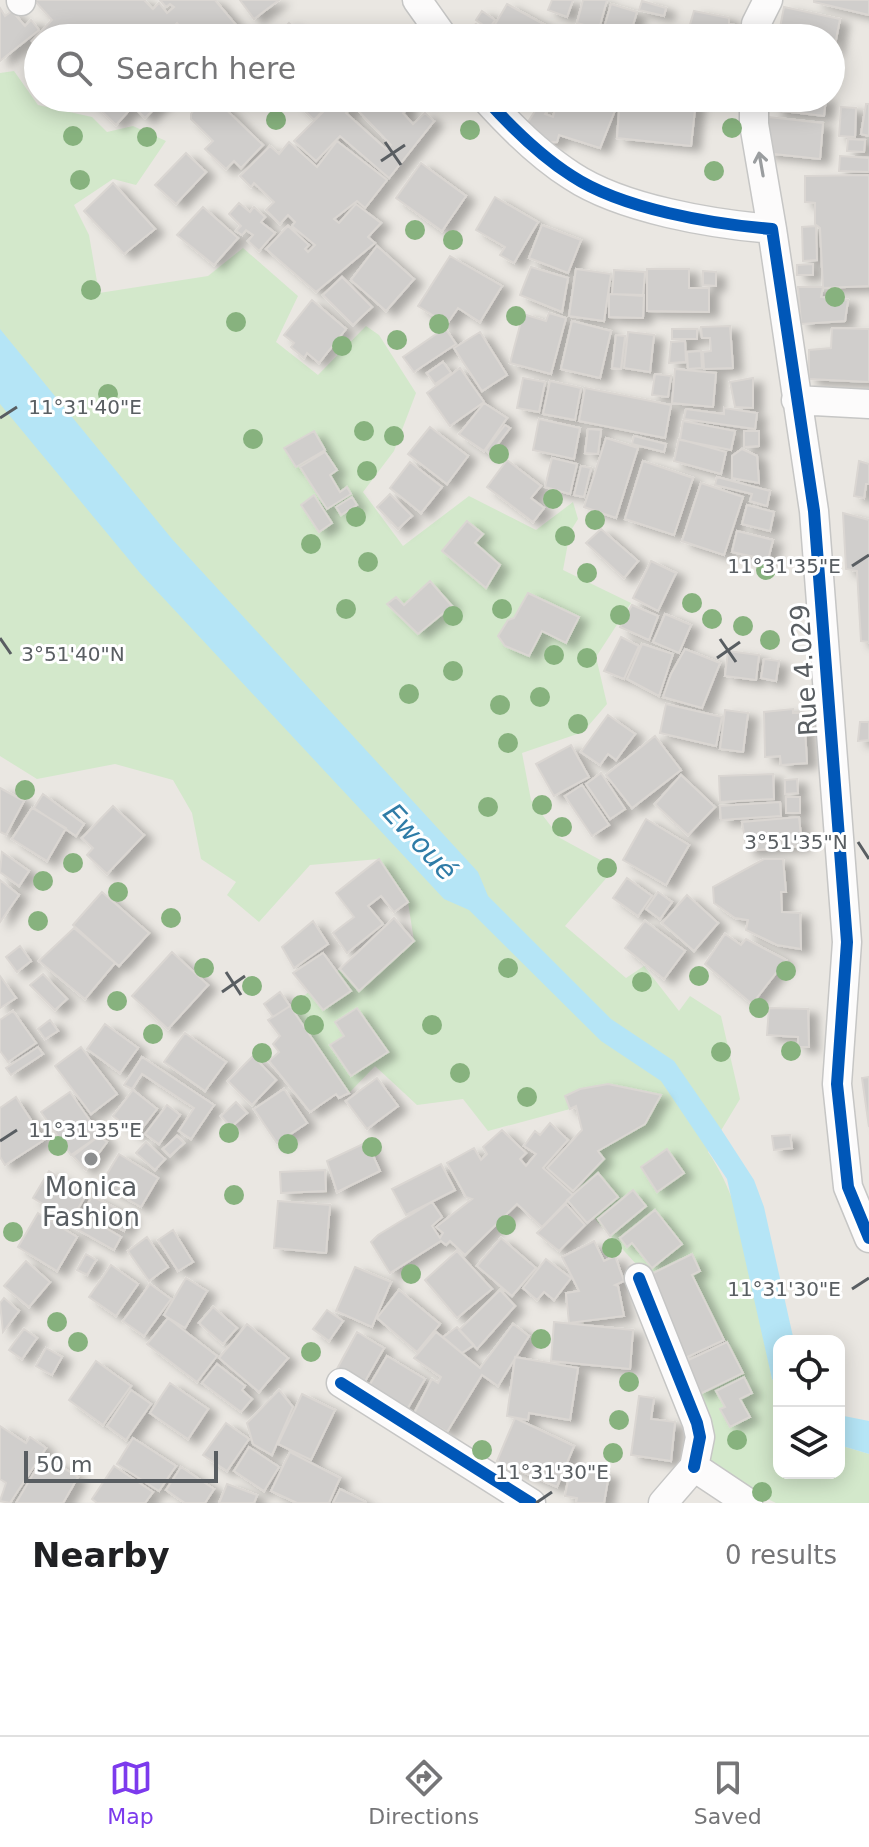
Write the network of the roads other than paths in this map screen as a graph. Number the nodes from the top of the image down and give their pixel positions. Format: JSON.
{"nodes":[{"id":1,"x":417,"y":0,"type":"edge"},
{"id":2,"x":768,"y":0,"type":"edge"},
{"id":3,"x":434,"y":24,"type":"edge"},
{"id":4,"x":756,"y":24,"type":"edge"},
{"id":5,"x":498,"y":112,"type":"edge"},
{"id":6,"x":754,"y":112,"type":"edge"},
{"id":7,"x":772,"y":229,"type":"junction"},
{"id":8,"x":796,"y":400,"type":"junction"},
{"id":9,"x":869,"y":404,"type":"edge"},
{"id":10,"x":869,"y":1238,"type":"edge"},
{"id":11,"x":639,"y":1278,"type":"dead end"},
{"id":12,"x":341,"y":1383,"type":"dead end"},
{"id":13,"x":694,"y":1467,"type":"junction"},
{"id":14,"x":531,"y":1503,"type":"edge"},
{"id":15,"x":663,"y":1503,"type":"edge"},
{"id":16,"x":748,"y":1503,"type":"edge"}],
"edges":[{"from":1,"to":3,"type":"street"},
{"from":2,"to":4,"type":"street"},
{"from":5,"to":7,"type":"street"},
{"from":7,"to":6,"type":"street","name":"Rue 4.029","one_way":true},
{"from":7,"to":8,"type":"street","name":"Rue 4.029"},
{"from":8,"to":9,"type":"street"},
{"from":8,"to":10,"type":"street","name":"Rue 4.029"},
{"from":11,"to":13,"type":"street"},
{"from":12,"to":14,"type":"street"},
{"from":13,"to":15,"type":"street"},
{"from":13,"to":16,"type":"street"}]}
